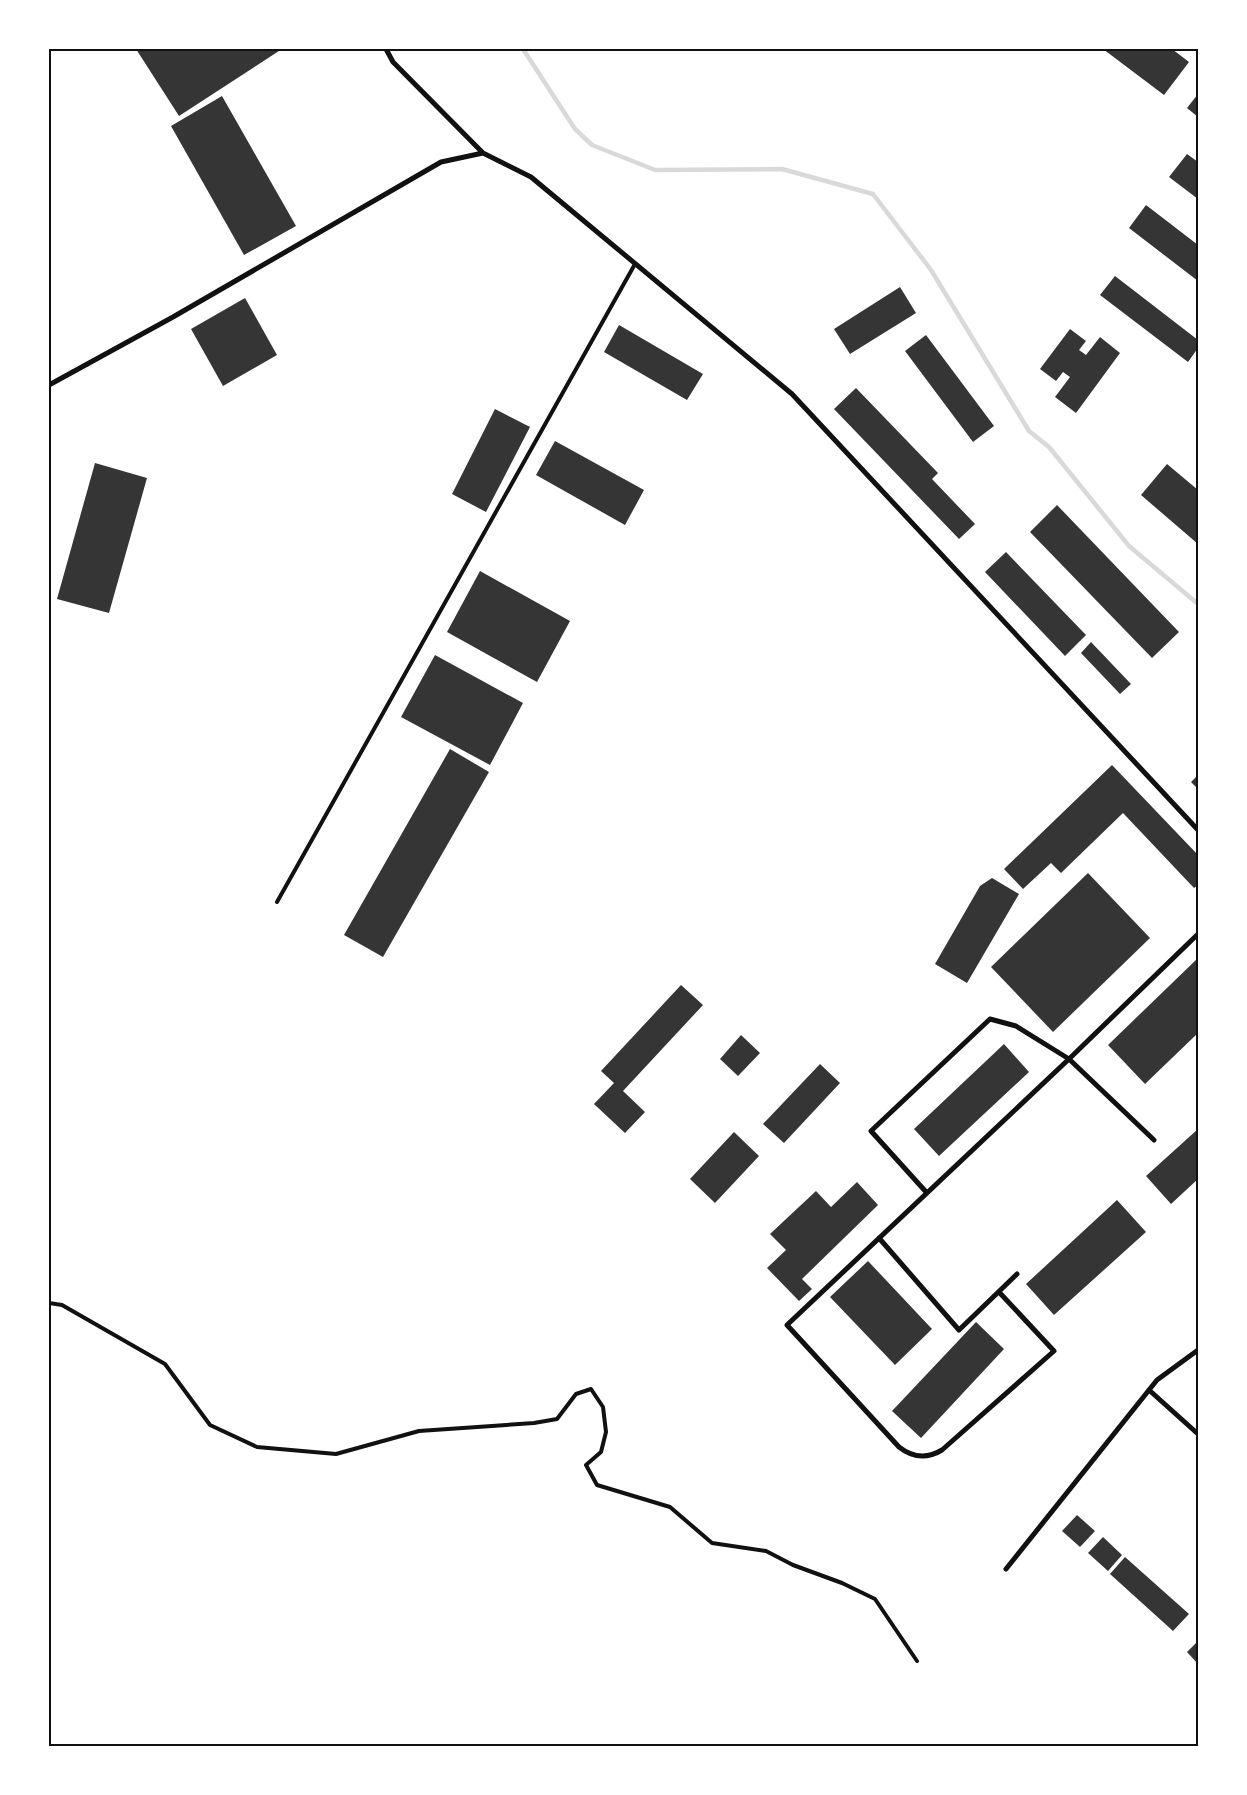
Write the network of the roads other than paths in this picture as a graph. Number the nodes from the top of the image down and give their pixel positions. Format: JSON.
{"nodes":[{"id":1,"x":386,"y":49,"type":"edge"},
{"id":2,"x":483,"y":152,"type":"junction"},
{"id":3,"x":635,"y":264,"type":"junction"},
{"id":4,"x":49,"y":385,"type":"edge"},
{"id":5,"x":1198,"y":830,"type":"edge"},
{"id":6,"x":277,"y":902,"type":"dead end"},
{"id":7,"x":1198,"y":934,"type":"edge"},
{"id":8,"x":1069,"y":1059,"type":"junction"},
{"id":9,"x":1154,"y":1140,"type":"dead end"},
{"id":10,"x":927,"y":1193,"type":"junction"},
{"id":11,"x":879,"y":1238,"type":"junction"},
{"id":12,"x":1017,"y":1274,"type":"dead end"},
{"id":13,"x":999,"y":1292,"type":"junction"},
{"id":14,"x":49,"y":1303,"type":"edge"},
{"id":15,"x":1198,"y":1350,"type":"edge"},
{"id":16,"x":1149,"y":1390,"type":"junction"},
{"id":17,"x":1198,"y":1434,"type":"edge"},
{"id":18,"x":1006,"y":1569,"type":"dead end"},
{"id":19,"x":917,"y":1661,"type":"dead end"}],
"edges":[{"from":1,"to":2,"type":"street"},
{"from":2,"to":3,"type":"street"},
{"from":2,"to":4,"type":"street"},
{"from":3,"to":5,"type":"street"},
{"from":3,"to":6,"type":"lane"},
{"from":7,"to":8,"type":"street"},
{"from":8,"to":9,"type":"street"},
{"from":8,"to":10,"type":"street"},
{"from":8,"to":10,"type":"street"},
{"from":10,"to":11,"type":"street"},
{"from":11,"to":13,"type":"street"},
{"from":11,"to":13,"type":"street"},
{"from":12,"to":13,"type":"street"},
{"from":14,"to":19,"type":"lane"},
{"from":15,"to":16,"type":"street"},
{"from":16,"to":17,"type":"street"},
{"from":16,"to":18,"type":"street"}]}
